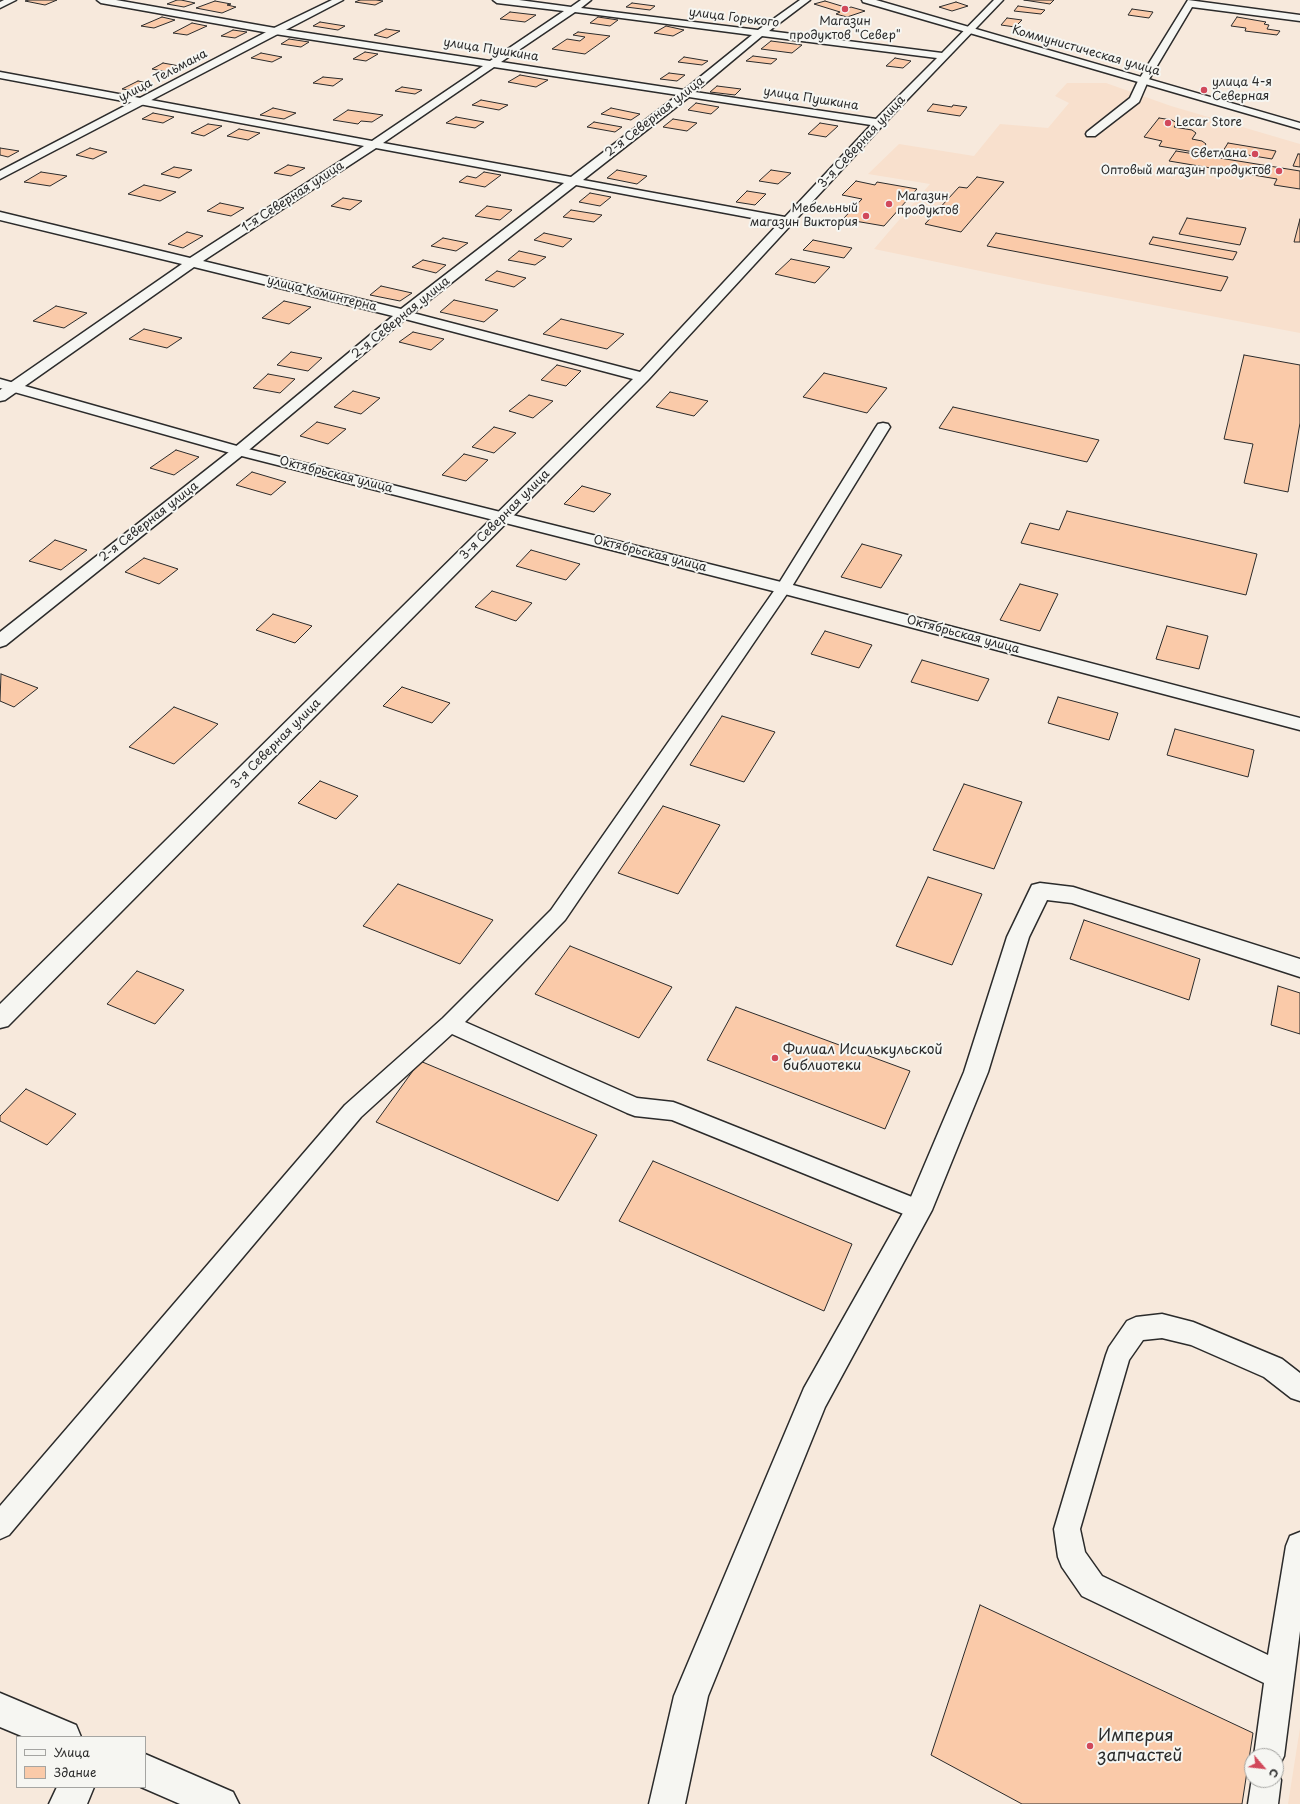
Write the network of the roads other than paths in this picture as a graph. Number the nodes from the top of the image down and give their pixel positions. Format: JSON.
{"nodes":[{"id":1,"x":12,"y":0,"type":"edge"},
{"id":2,"x":101,"y":0,"type":"edge"},
{"id":3,"x":339,"y":0,"type":"edge"},
{"id":4,"x":497,"y":0,"type":"edge"},
{"id":5,"x":587,"y":0,"type":"edge"},
{"id":6,"x":806,"y":0,"type":"edge"},
{"id":7,"x":866,"y":0,"type":"edge"},
{"id":8,"x":999,"y":0,"type":"edge"},
{"id":9,"x":1191,"y":2,"type":"edge"},
{"id":10,"x":0,"y":5,"type":"edge"},
{"id":11,"x":573,"y":9,"type":"junction"},
{"id":12,"x":1300,"y":18,"type":"edge"},
{"id":13,"x":275,"y":30,"type":"junction"},
{"id":14,"x":970,"y":31,"type":"junction"},
{"id":15,"x":760,"y":33,"type":"junction"},
{"id":16,"x":944,"y":56,"type":"junction"},
{"id":17,"x":494,"y":64,"type":"junction"},
{"id":18,"x":0,"y":75,"type":"edge"},
{"id":19,"x":1144,"y":81,"type":"junction"},
{"id":20,"x":686,"y":94,"type":"junction"},
{"id":21,"x":143,"y":102,"type":"junction"},
{"id":22,"x":878,"y":123,"type":"junction"},
{"id":23,"x":1300,"y":126,"type":"edge"},
{"id":24,"x":1091,"y":134,"type":"dead end"},
{"id":25,"x":374,"y":144,"type":"junction"},
{"id":26,"x":0,"y":176,"type":"edge"},
{"id":27,"x":574,"y":182,"type":"junction"},
{"id":28,"x":0,"y":216,"type":"edge"},
{"id":29,"x":788,"y":221,"type":"junction"},
{"id":30,"x":193,"y":262,"type":"junction"},
{"id":31,"x":404,"y":314,"type":"junction"},
{"id":32,"x":643,"y":377,"type":"junction"},
{"id":33,"x":7,"y":385,"type":"edge"},
{"id":34,"x":0,"y":397,"type":"edge"},
{"id":35,"x":883,"y":427,"type":"dead end"},
{"id":36,"x":239,"y":451,"type":"junction"},
{"id":37,"x":503,"y":517,"type":"junction"},
{"id":38,"x":783,"y":588,"type":"junction"},
{"id":39,"x":0,"y":641,"type":"edge"},
{"id":40,"x":1300,"y":724,"type":"edge"},
{"id":41,"x":1300,"y":968,"type":"edge"},
{"id":42,"x":0,"y":1019,"type":"edge"},
{"id":43,"x":450,"y":1024,"type":"junction"},
{"id":44,"x":919,"y":1210,"type":"junction"},
{"id":45,"x":1300,"y":1389,"type":"edge"},
{"id":46,"x":0,"y":1526,"type":"edge"},
{"id":47,"x":1300,"y":1546,"type":"edge"},
{"id":48,"x":1279,"y":1675,"type":"junction"},
{"id":49,"x":0,"y":1710,"type":"edge"},
{"id":50,"x":62,"y":1736,"type":"edge"},
{"id":51,"x":1270,"y":1748,"type":"edge"},
{"id":52,"x":146,"y":1772,"type":"edge"},
{"id":53,"x":77,"y":1788,"type":"edge"},
{"id":54,"x":1265,"y":1788,"type":"edge"},
{"id":55,"x":67,"y":1804,"type":"edge"},
{"id":56,"x":221,"y":1804,"type":"edge"},
{"id":57,"x":667,"y":1804,"type":"edge"},
{"id":58,"x":1263,"y":1804,"type":"edge"}],
"edges":[{"from":1,"to":10,"type":"street"},
{"from":2,"to":13,"type":"street","name":"улица Пушкина"},
{"from":3,"to":13,"type":"street","name":"улица Тельмана"},
{"from":4,"to":11,"type":"street","name":"улица Горького"},
{"from":5,"to":11,"type":"street","name":"1-я Северная улица"},
{"from":6,"to":15,"type":"street","name":"2-я Северная улица"},
{"from":7,"to":14,"type":"street","name":"Коммунистическая улица"},
{"from":8,"to":14,"type":"street","name":"3-я Северная улица"},
{"from":9,"to":12,"type":"street"},
{"from":9,"to":19,"type":"street"},
{"from":11,"to":15,"type":"street","name":"улица Горького"},
{"from":11,"to":17,"type":"street","name":"1-я Северная улица"},
{"from":13,"to":17,"type":"street","name":"улица Пушкина"},
{"from":13,"to":21,"type":"street","name":"улица Тельмана"},
{"from":14,"to":16,"type":"street","name":"3-я Северная улица"},
{"from":14,"to":19,"type":"street","name":"Коммунистическая улица"},
{"from":15,"to":16,"type":"street","name":"улица Горького"},
{"from":15,"to":20,"type":"street","name":"2-я Северная улица"},
{"from":16,"to":22,"type":"street","name":"3-я Северная улица"},
{"from":17,"to":20,"type":"street","name":"улица Пушкина"},
{"from":17,"to":25,"type":"street","name":"1-я Северная улица"},
{"from":18,"to":21,"type":"street"},
{"from":19,"to":23,"type":"street","name":"Коммунистическая улица"},
{"from":19,"to":24,"type":"street"},
{"from":20,"to":22,"type":"street","name":"улица Пушкина"},
{"from":20,"to":27,"type":"street","name":"2-я Северная улица"},
{"from":21,"to":25,"type":"street"},
{"from":21,"to":26,"type":"street","name":"улица Тельмана"},
{"from":22,"to":29,"type":"street","name":"3-я Северная улица"},
{"from":25,"to":27,"type":"street"},
{"from":25,"to":30,"type":"street","name":"1-я Северная улица"},
{"from":27,"to":29,"type":"street"},
{"from":27,"to":31,"type":"street","name":"2-я Северная улица"},
{"from":28,"to":30,"type":"street","name":"улица Коминтерна"},
{"from":29,"to":32,"type":"street","name":"3-я Северная улица"},
{"from":30,"to":31,"type":"street","name":"улица Коминтерна"},
{"from":30,"to":33,"type":"street","name":"1-я Северная улица"},
{"from":31,"to":32,"type":"street","name":"улица Коминтерна"},
{"from":31,"to":36,"type":"street","name":"2-я Северная улица"},
{"from":32,"to":37,"type":"street","name":"3-я Северная улица"},
{"from":33,"to":34,"type":"street","name":"1-я Северная улица"},
{"from":33,"to":36,"type":"street","name":"Октябрьская улица"},
{"from":35,"to":38,"type":"lane"},
{"from":36,"to":37,"type":"street","name":"Октябрьская улица"},
{"from":36,"to":39,"type":"street","name":"2-я Северная улица"},
{"from":37,"to":38,"type":"street","name":"Октябрьская улица"},
{"from":37,"to":42,"type":"street","name":"3-я Северная улица"},
{"from":38,"to":40,"type":"street","name":"Октябрьская улица"},
{"from":38,"to":43,"type":"lane"},
{"from":41,"to":44,"type":"street"},
{"from":43,"to":44,"type":"lane"},
{"from":43,"to":46,"type":"lane"},
{"from":44,"to":57,"type":"street"},
{"from":45,"to":48,"type":"lane"},
{"from":47,"to":48,"type":"lane"},
{"from":48,"to":51,"type":"lane"},
{"from":49,"to":50,"type":"street"},
{"from":52,"to":56,"type":"street"},
{"from":53,"to":55,"type":"street"},
{"from":54,"to":58,"type":"lane"}]}
